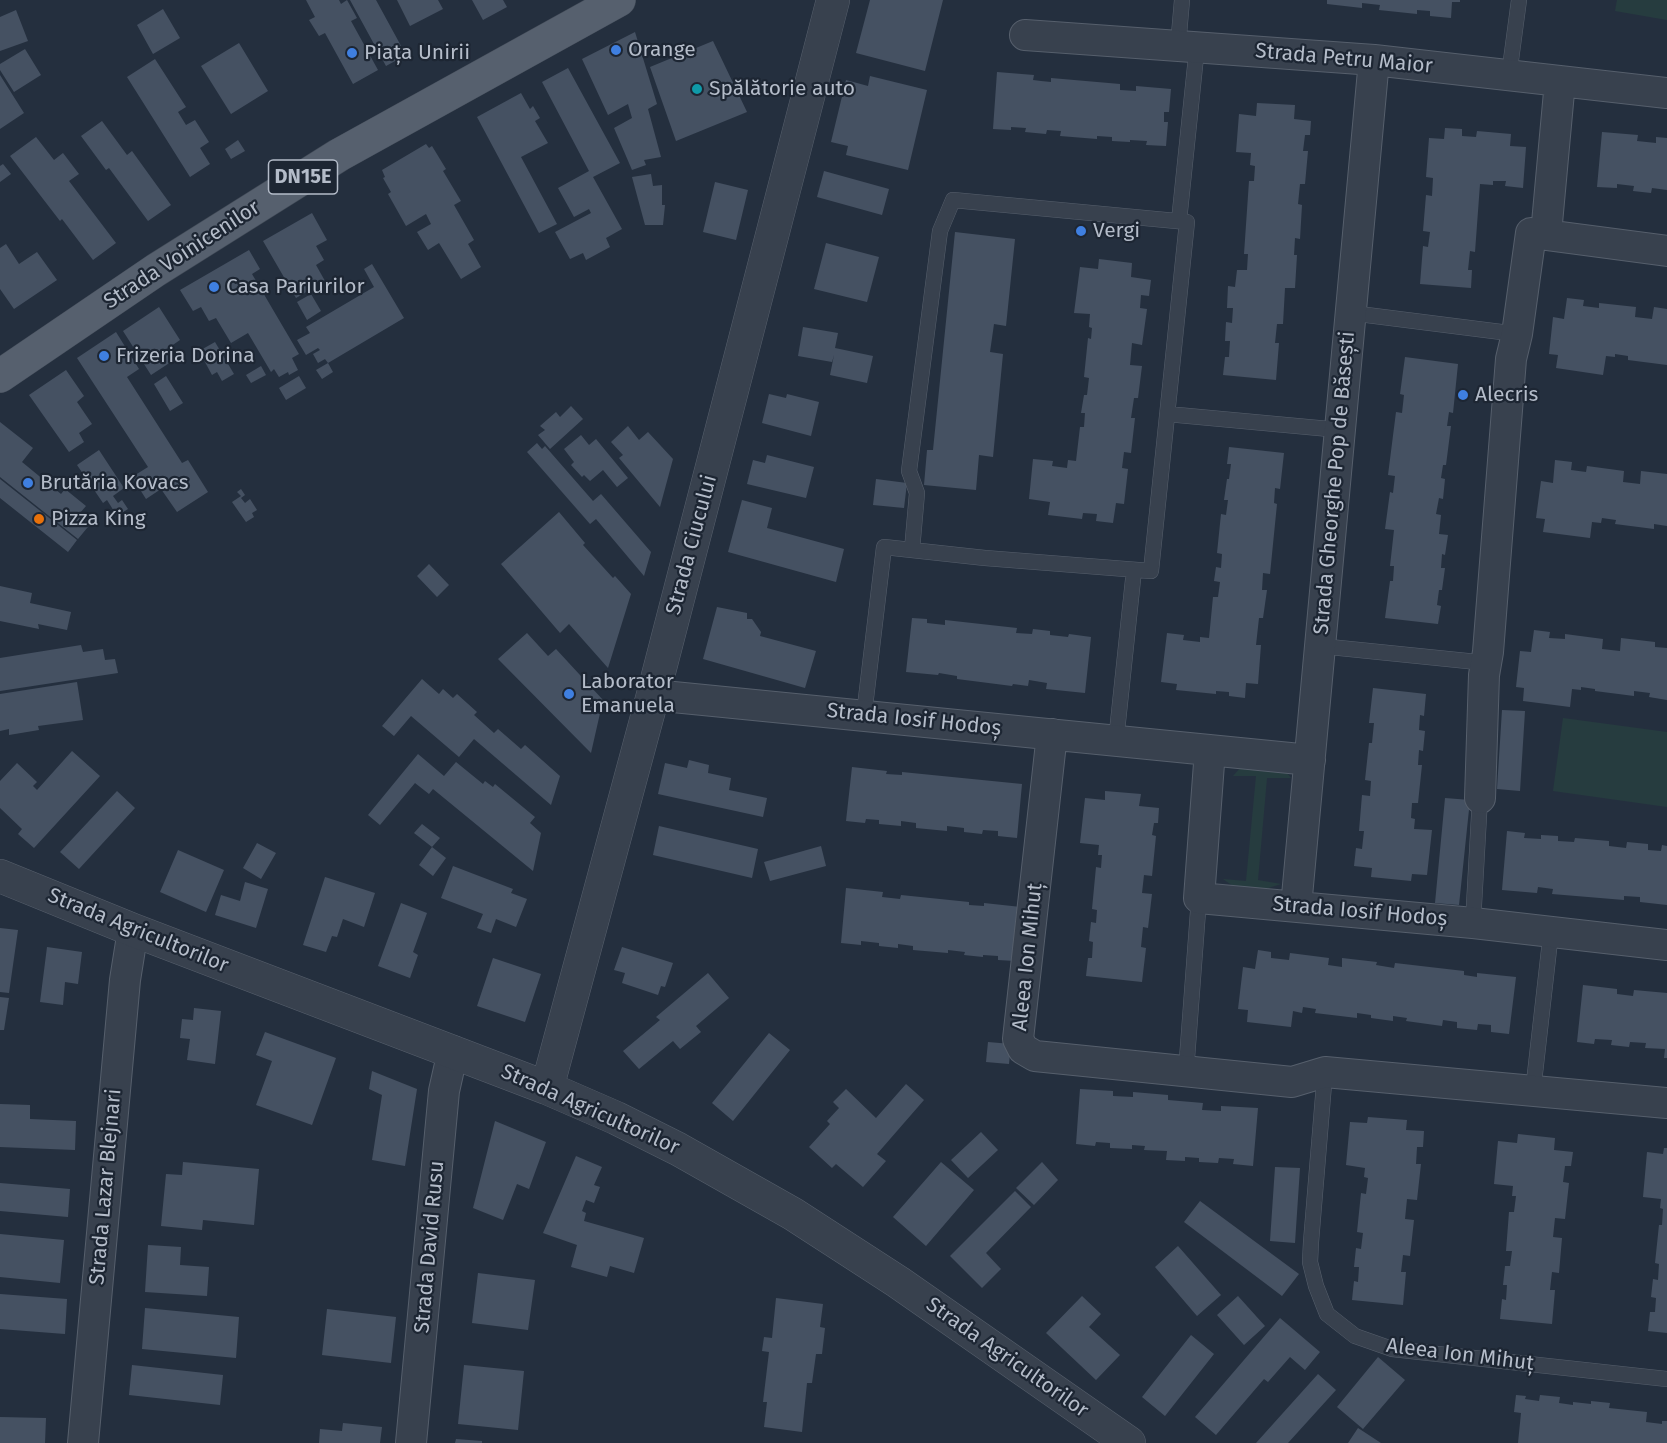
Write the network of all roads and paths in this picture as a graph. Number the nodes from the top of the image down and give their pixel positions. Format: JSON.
{"nodes":[{"id":1,"x":619,"y":0,"type":"edge"},
{"id":2,"x":833,"y":0,"type":"edge"},
{"id":3,"x":1182,"y":0,"type":"edge"},
{"id":4,"x":1519,"y":0,"type":"edge"},
{"id":5,"x":1025,"y":35,"type":"dead end"},
{"id":6,"x":1188,"y":46,"type":"junction"},
{"id":7,"x":1374,"y":60,"type":"junction"},
{"id":8,"x":1509,"y":75,"type":"junction"},
{"id":9,"x":1560,"y":81,"type":"junction"},
{"id":10,"x":1667,"y":93,"type":"edge"},
{"id":11,"x":1179,"y":221,"type":"junction"},
{"id":12,"x":1546,"y":234,"type":"junction"},
{"id":13,"x":1667,"y":250,"type":"edge"},
{"id":14,"x":1351,"y":313,"type":"junction"},
{"id":15,"x":1517,"y":334,"type":"junction"},
{"id":16,"x":0,"y":376,"type":"edge"},
{"id":17,"x":1167,"y":414,"type":"junction"},
{"id":18,"x":1340,"y":430,"type":"junction"},
{"id":19,"x":912,"y":550,"type":"junction"},
{"id":20,"x":1134,"y":570,"type":"junction"},
{"id":21,"x":1320,"y":646,"type":"junction"},
{"id":22,"x":1486,"y":663,"type":"junction"},
{"id":23,"x":653,"y":695,"type":"junction"},
{"id":24,"x":864,"y":715,"type":"junction"},
{"id":25,"x":1052,"y":734,"type":"junction"},
{"id":26,"x":1116,"y":741,"type":"junction"},
{"id":27,"x":1210,"y":750,"type":"junction"},
{"id":28,"x":1310,"y":759,"type":"junction"},
{"id":29,"x":1480,"y":798,"type":"joint"},
{"id":30,"x":0,"y":876,"type":"edge"},
{"id":31,"x":1199,"y":898,"type":"junction"},
{"id":32,"x":1296,"y":906,"type":"junction"},
{"id":33,"x":1473,"y":923,"type":"junction"},
{"id":34,"x":133,"y":930,"type":"junction"},
{"id":35,"x":1551,"y":932,"type":"junction"},
{"id":36,"x":1667,"y":945,"type":"edge"},
{"id":37,"x":453,"y":1051,"type":"junction"},
{"id":38,"x":1186,"y":1072,"type":"junction"},
{"id":39,"x":1325,"y":1072,"type":"junction"},
{"id":40,"x":547,"y":1088,"type":"junction"},
{"id":41,"x":1533,"y":1091,"type":"junction"},
{"id":42,"x":1667,"y":1103,"type":"edge"},
{"id":43,"x":1667,"y":1379,"type":"edge"},
{"id":44,"x":83,"y":1443,"type":"edge"},
{"id":45,"x":411,"y":1443,"type":"edge"},
{"id":46,"x":1129,"y":1443,"type":"edge"}],
"edges":[{"from":1,"to":16,"type":"main road","name":"Strada Voinicenilor","number":"DN15E"},
{"from":2,"to":23,"type":"street","name":"Strada Ciucului"},
{"from":3,"to":6,"type":"lane"},
{"from":4,"to":8,"type":"lane"},
{"from":5,"to":6,"type":"street","name":"Strada Petru Maior"},
{"from":6,"to":7,"type":"street","name":"Strada Petru Maior"},
{"from":6,"to":11,"type":"lane"},
{"from":7,"to":8,"type":"street","name":"Strada Petru Maior"},
{"from":7,"to":14,"type":"street","name":"Strada Gheorghe Pop de Băsești"},
{"from":8,"to":9,"type":"street","name":"Strada Petru Maior"},
{"from":9,"to":10,"type":"street","name":"Strada Petru Maior"},
{"from":9,"to":12,"type":"street"},
{"from":11,"to":17,"type":"lane"},
{"from":11,"to":19,"type":"lane"},
{"from":12,"to":13,"type":"street"},
{"from":12,"to":15,"type":"street"},
{"from":14,"to":15,"type":"lane"},
{"from":14,"to":18,"type":"street","name":"Strada Gheorghe Pop de Băsești"},
{"from":15,"to":22,"type":"street"},
{"from":17,"to":18,"type":"lane"},
{"from":17,"to":20,"type":"lane"},
{"from":18,"to":21,"type":"street","name":"Strada Gheorghe Pop de Băsești"},
{"from":19,"to":20,"type":"lane"},
{"from":19,"to":24,"type":"lane"},
{"from":20,"to":26,"type":"lane"},
{"from":21,"to":22,"type":"lane"},
{"from":21,"to":28,"type":"street","name":"Strada Gheorghe Pop de Băsești"},
{"from":22,"to":29,"type":"street"},
{"from":23,"to":24,"type":"street","name":"Strada Iosif Hodoș"},
{"from":23,"to":40,"type":"street","name":"Strada Ciucului"},
{"from":24,"to":25,"type":"street","name":"Strada Iosif Hodoș"},
{"from":25,"to":26,"type":"street","name":"Strada Iosif Hodoș"},
{"from":25,"to":38,"type":"street","name":"Aleea Ion Mihuț"},
{"from":26,"to":27,"type":"street","name":"Strada Iosif Hodoș"},
{"from":27,"to":28,"type":"street","name":"Strada Iosif Hodoș"},
{"from":27,"to":31,"type":"street"},
{"from":28,"to":32,"type":"street","name":"Strada Gheorghe Pop de Băsești"},
{"from":29,"to":33,"type":"lane"},
{"from":30,"to":34,"type":"street","name":"Strada Agricultorilor"},
{"from":31,"to":32,"type":"street","name":"Strada Iosif Hodoș"},
{"from":31,"to":38,"type":"lane"},
{"from":32,"to":33,"type":"street","name":"Strada Iosif Hodoș"},
{"from":33,"to":35,"type":"street","name":"Strada Iosif Hodoș"},
{"from":34,"to":37,"type":"street","name":"Strada Agricultorilor"},
{"from":34,"to":44,"type":"street","name":"Strada Lazar Blejnari"},
{"from":35,"to":36,"type":"street","name":"Strada Iosif Hodoș"},
{"from":35,"to":41,"type":"lane"},
{"from":37,"to":40,"type":"street","name":"Strada Agricultorilor"},
{"from":37,"to":45,"type":"street","name":"Strada David Rusu"},
{"from":38,"to":39,"type":"street","name":"Aleea Ion Mihuț"},
{"from":39,"to":41,"type":"street","name":"Aleea Ion Mihuț"},
{"from":39,"to":43,"type":"lane","name":"Aleea Ion Mihuț"},
{"from":40,"to":46,"type":"street","name":"Strada Agricultorilor"},
{"from":41,"to":42,"type":"street","name":"Aleea Ion Mihuț"}]}
